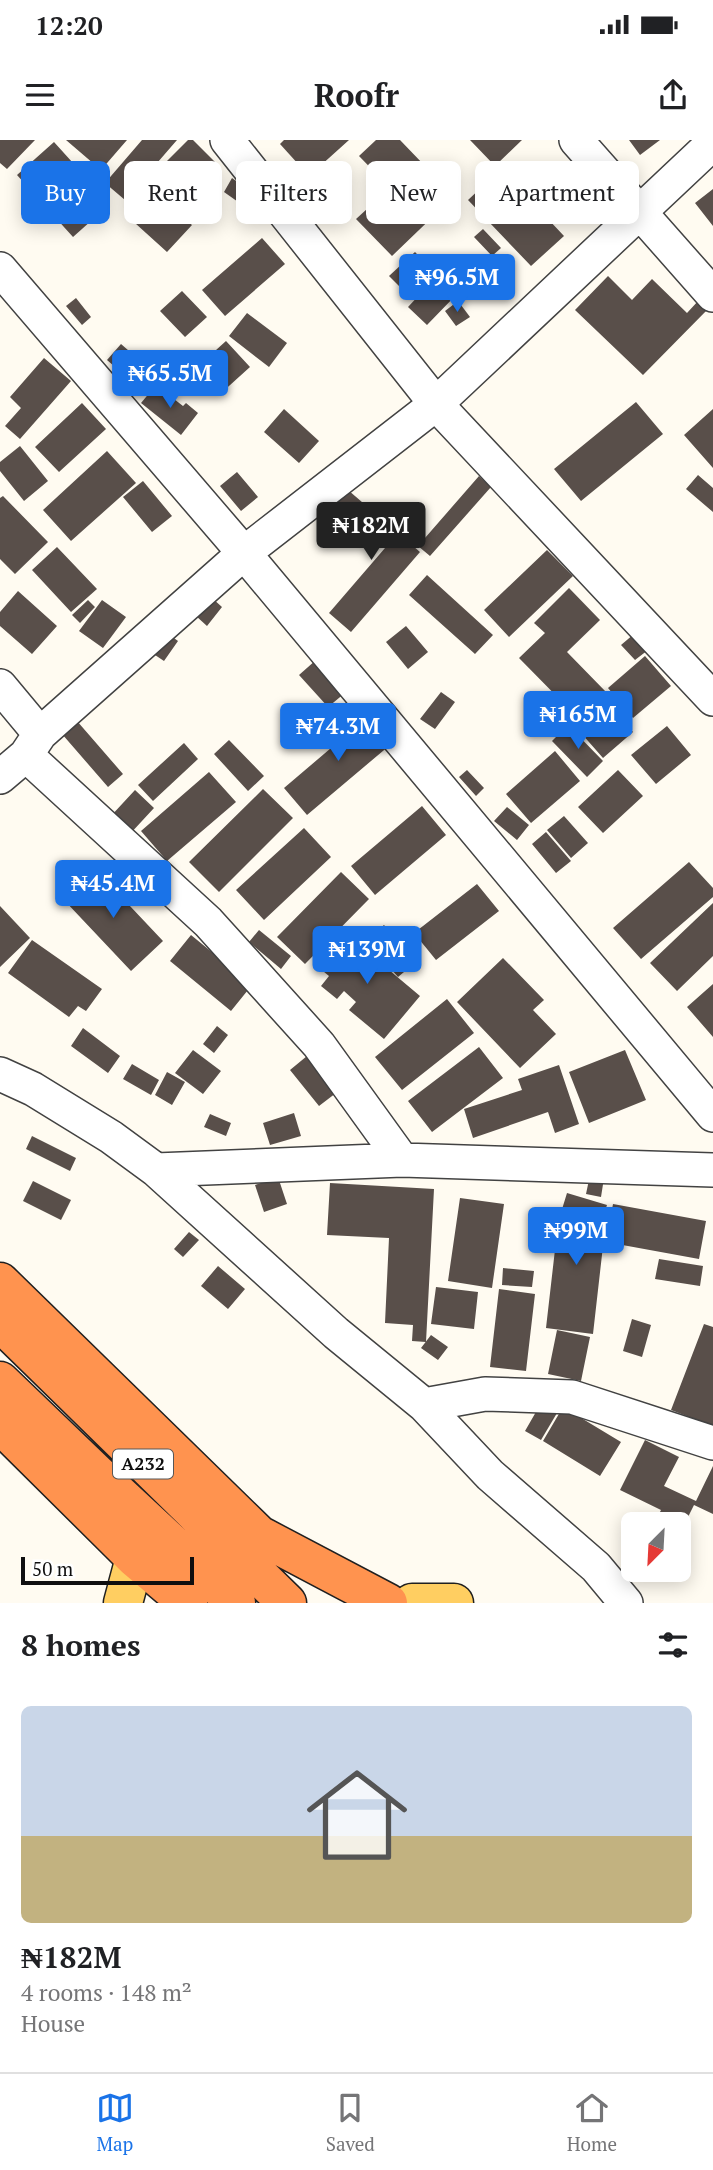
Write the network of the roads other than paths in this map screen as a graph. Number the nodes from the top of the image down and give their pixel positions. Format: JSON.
{"nodes":[{"id":1,"x":227,"y":140,"type":"edge"},
{"id":2,"x":576,"y":140,"type":"edge"},
{"id":3,"x":713,"y":144,"type":"edge"},
{"id":4,"x":641,"y":213,"type":"junction"},
{"id":5,"x":0,"y":269,"type":"edge"},
{"id":6,"x":713,"y":295,"type":"edge"},
{"id":7,"x":436,"y":404,"type":"junction"},
{"id":8,"x":244,"y":553,"type":"junction"},
{"id":9,"x":0,"y":686,"type":"edge"},
{"id":10,"x":713,"y":699,"type":"edge"},
{"id":11,"x":33,"y":744,"type":"junction"},
{"id":12,"x":0,"y":777,"type":"edge"},
{"id":13,"x":0,"y":1074,"type":"edge"},
{"id":14,"x":713,"y":1115,"type":"edge"},
{"id":15,"x":402,"y":1160,"type":"junction"},
{"id":16,"x":156,"y":1170,"type":"junction"},
{"id":17,"x":713,"y":1170,"type":"edge"},
{"id":18,"x":0,"y":1282,"type":"edge"},
{"id":19,"x":0,"y":1322,"type":"edge"},
{"id":20,"x":0,"y":1381,"type":"edge"},
{"id":21,"x":424,"y":1405,"type":"junction"},
{"id":22,"x":0,"y":1424,"type":"edge"},
{"id":23,"x":713,"y":1443,"type":"edge"},
{"id":24,"x":135,"y":1558,"type":"junction"},
{"id":25,"x":123,"y":1603,"type":"edge"},
{"id":26,"x":188,"y":1603,"type":"edge"},
{"id":27,"x":236,"y":1603,"type":"edge"},
{"id":28,"x":287,"y":1603,"type":"edge"},
{"id":29,"x":388,"y":1603,"type":"edge"},
{"id":30,"x":412,"y":1603,"type":"edge"},
{"id":31,"x":454,"y":1603,"type":"edge"},
{"id":32,"x":626,"y":1603,"type":"edge"}],
"edges":[{"from":1,"to":7,"type":"street"},
{"from":2,"to":4,"type":"street"},
{"from":3,"to":4,"type":"street"},
{"from":4,"to":6,"type":"street"},
{"from":4,"to":7,"type":"street"},
{"from":5,"to":8,"type":"street"},
{"from":7,"to":8,"type":"street"},
{"from":7,"to":10,"type":"street"},
{"from":8,"to":11,"type":"street"},
{"from":8,"to":14,"type":"street"},
{"from":9,"to":11,"type":"street"},
{"from":11,"to":12,"type":"street"},
{"from":11,"to":15,"type":"street"},
{"from":13,"to":16,"type":"street"},
{"from":15,"to":16,"type":"street"},
{"from":15,"to":17,"type":"street"},
{"from":16,"to":21,"type":"street"},
{"from":18,"to":29,"type":"highway"},
{"from":19,"to":28,"type":"highway","number":"A232"},
{"from":20,"to":27,"type":"highway","number":"A232"},
{"from":21,"to":23,"type":"street"},
{"from":21,"to":32,"type":"street"},
{"from":22,"to":24,"type":"highway"},
{"from":24,"to":25,"type":"main road"},
{"from":24,"to":26,"type":"highway"},
{"from":30,"to":31,"type":"main road"}]}
